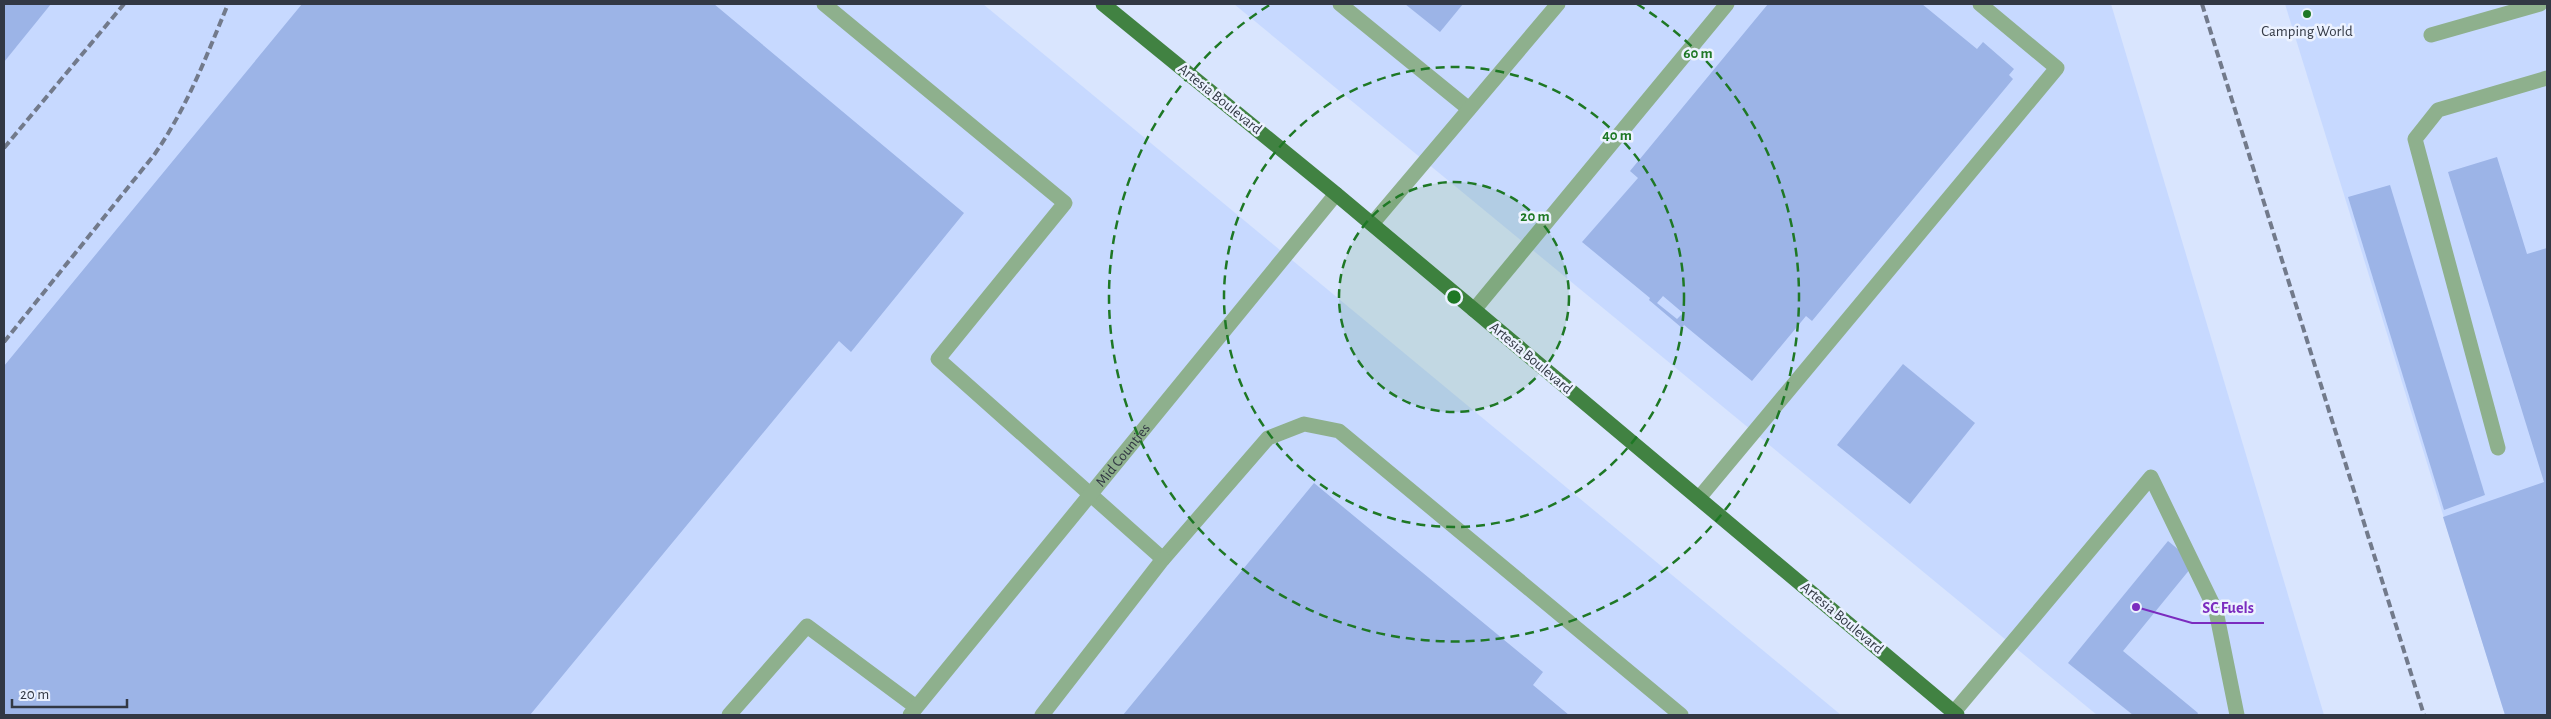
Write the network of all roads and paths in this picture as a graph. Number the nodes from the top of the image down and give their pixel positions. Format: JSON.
{"nodes":[{"id":1,"x":824,"y":4,"type":"edge"},
{"id":2,"x":1103,"y":4,"type":"edge"},
{"id":3,"x":1340,"y":4,"type":"edge"},
{"id":4,"x":1558,"y":4,"type":"edge"},
{"id":5,"x":1727,"y":4,"type":"edge"},
{"id":6,"x":1980,"y":4,"type":"edge"},
{"id":7,"x":2540,"y":4,"type":"edge"},
{"id":8,"x":2431,"y":35,"type":"dead end"},
{"id":9,"x":2547,"y":78,"type":"edge"},
{"id":10,"x":1469,"y":109,"type":"junction"},
{"id":11,"x":1336,"y":194,"type":"junction"},
{"id":12,"x":1372,"y":224,"type":"junction"},
{"id":13,"x":1474,"y":310,"type":"junction"},
{"id":14,"x":2498,"y":448,"type":"dead end"},
{"id":15,"x":1090,"y":495,"type":"junction"},
{"id":16,"x":1699,"y":498,"type":"junction"},
{"id":17,"x":1163,"y":559,"type":"junction"},
{"id":18,"x":913,"y":711,"type":"edge"},
{"id":19,"x":1956,"y":714,"type":"edge"},
{"id":20,"x":729,"y":715,"type":"edge"},
{"id":21,"x":1042,"y":715,"type":"edge"},
{"id":22,"x":1681,"y":715,"type":"edge"},
{"id":23,"x":2236,"y":715,"type":"edge"}],
"edges":[{"from":1,"to":15,"type":"street"},
{"from":2,"to":11,"type":"main road","name":"Artesia Boulevard"},
{"from":3,"to":10,"type":"street"},
{"from":4,"to":10,"type":"street"},
{"from":5,"to":13,"type":"street"},
{"from":6,"to":16,"type":"street"},
{"from":7,"to":8,"type":"street"},
{"from":9,"to":14,"type":"street"},
{"from":10,"to":12,"type":"street"},
{"from":11,"to":12,"type":"main road","name":"Artesia Boulevard"},
{"from":11,"to":15,"type":"street","name":"Mid Counties"},
{"from":12,"to":13,"type":"main road","name":"Artesia Boulevard"},
{"from":13,"to":16,"type":"main road","name":"Artesia Boulevard"},
{"from":15,"to":17,"type":"street"},
{"from":15,"to":18,"type":"street","name":"Mid Counties"},
{"from":16,"to":19,"type":"main road","name":"Artesia Boulevard"},
{"from":17,"to":21,"type":"street"},
{"from":17,"to":22,"type":"street"},
{"from":18,"to":20,"type":"street"},
{"from":19,"to":23,"type":"street"}]}
